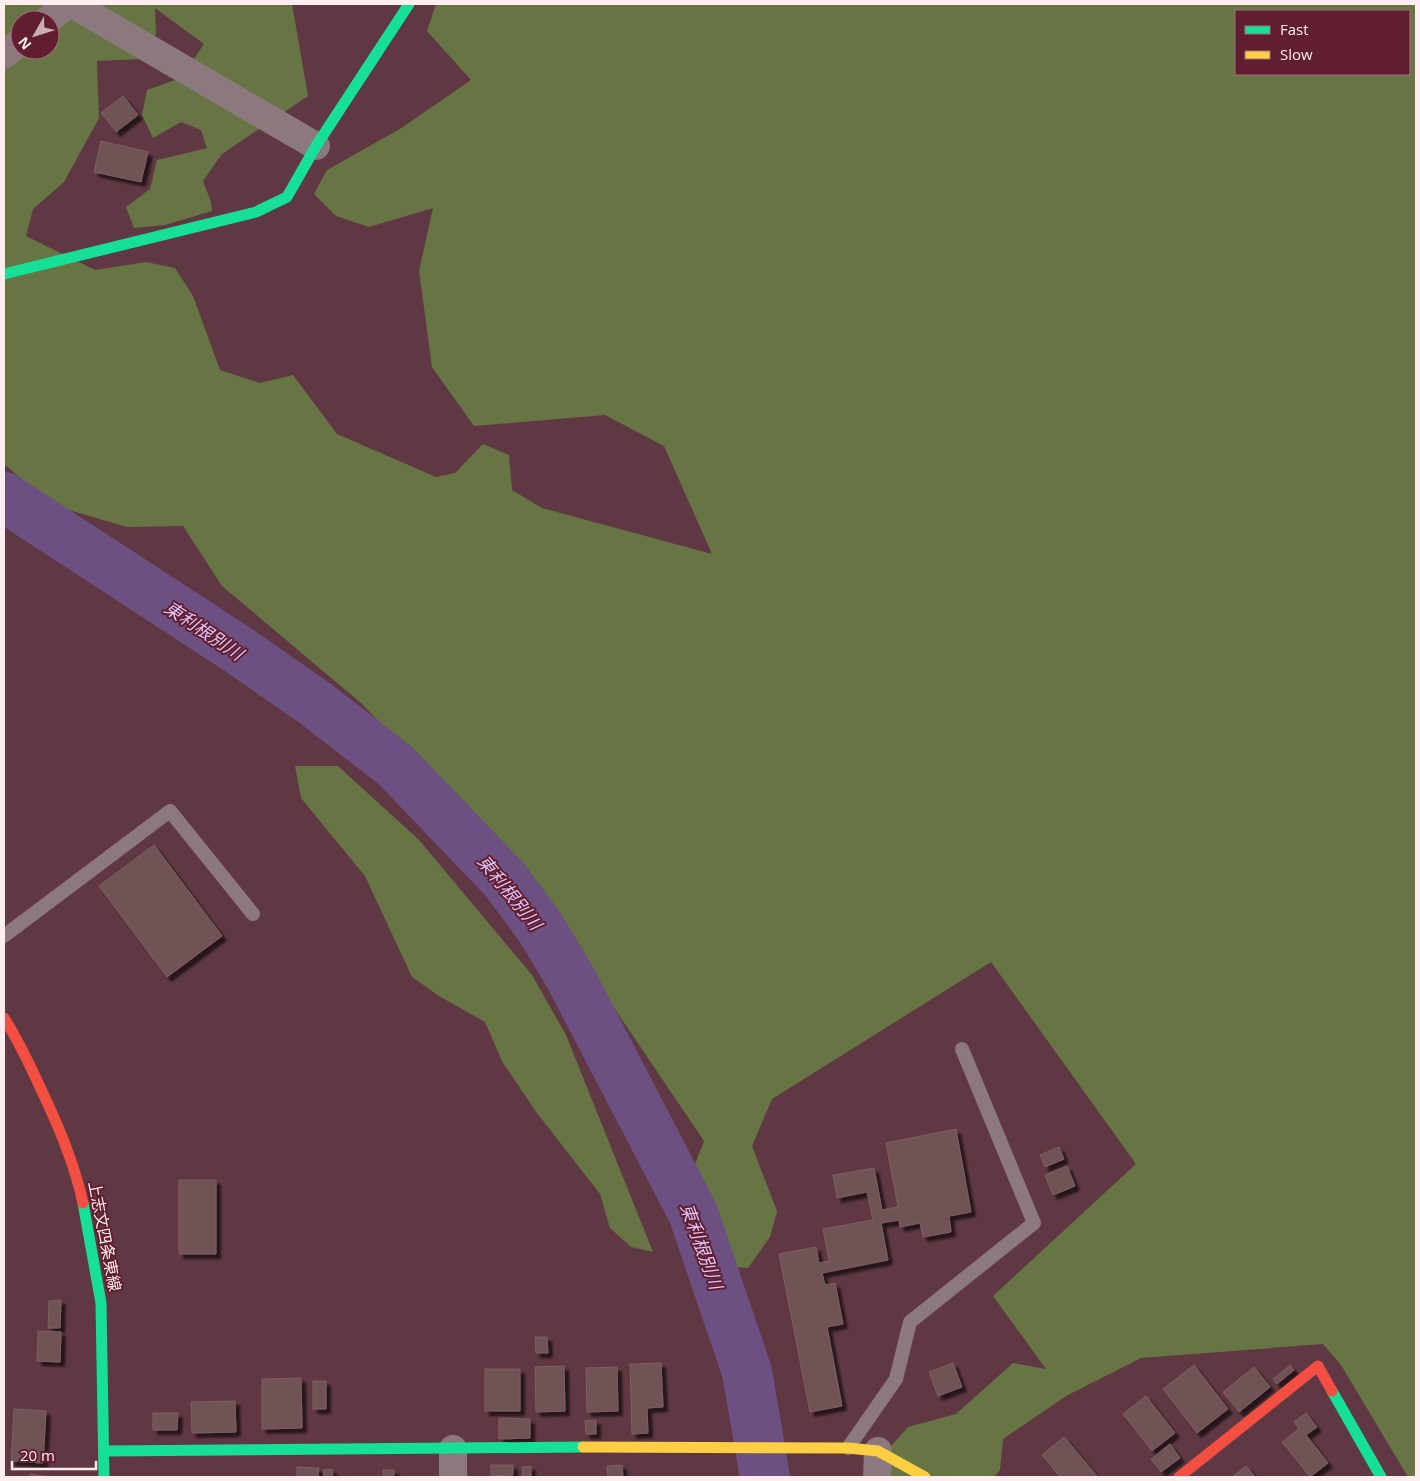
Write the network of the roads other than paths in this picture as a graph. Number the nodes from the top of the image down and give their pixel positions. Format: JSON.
{"nodes":[{"id":1,"x":72,"y":4,"type":"edge"},
{"id":2,"x":409,"y":4,"type":"edge"},
{"id":3,"x":316,"y":146,"type":"junction"},
{"id":4,"x":4,"y":274,"type":"edge"},
{"id":5,"x":253,"y":914,"type":"dead end"},
{"id":6,"x":4,"y":936,"type":"edge"},
{"id":7,"x":4,"y":1018,"type":"edge"},
{"id":8,"x":962,"y":1049,"type":"dead end"},
{"id":9,"x":848,"y":1448,"type":"junction"},
{"id":10,"x":453,"y":1449,"type":"junction"},
{"id":11,"x":104,"y":1451,"type":"junction"},
{"id":12,"x":878,"y":1464,"type":"edge"},
{"id":13,"x":104,"y":1477,"type":"edge"},
{"id":14,"x":453,"y":1477,"type":"edge"},
{"id":15,"x":925,"y":1477,"type":"edge"},
{"id":16,"x":1179,"y":1477,"type":"edge"},
{"id":17,"x":1381,"y":1477,"type":"edge"}],
"edges":[{"from":1,"to":3,"type":"street"},
{"from":2,"to":3,"type":"street"},
{"from":3,"to":4,"type":"street"},
{"from":5,"to":6,"type":"lane"},
{"from":7,"to":11,"type":"street","name":"上志文四条東線"},
{"from":8,"to":9,"type":"lane"},
{"from":9,"to":10,"type":"street"},
{"from":9,"to":12,"type":"street"},
{"from":10,"to":11,"type":"street"},
{"from":10,"to":14,"type":"street"},
{"from":11,"to":13,"type":"street","name":"上志文四条東線"},
{"from":12,"to":15,"type":"street"},
{"from":16,"to":17,"type":"street"}]}
